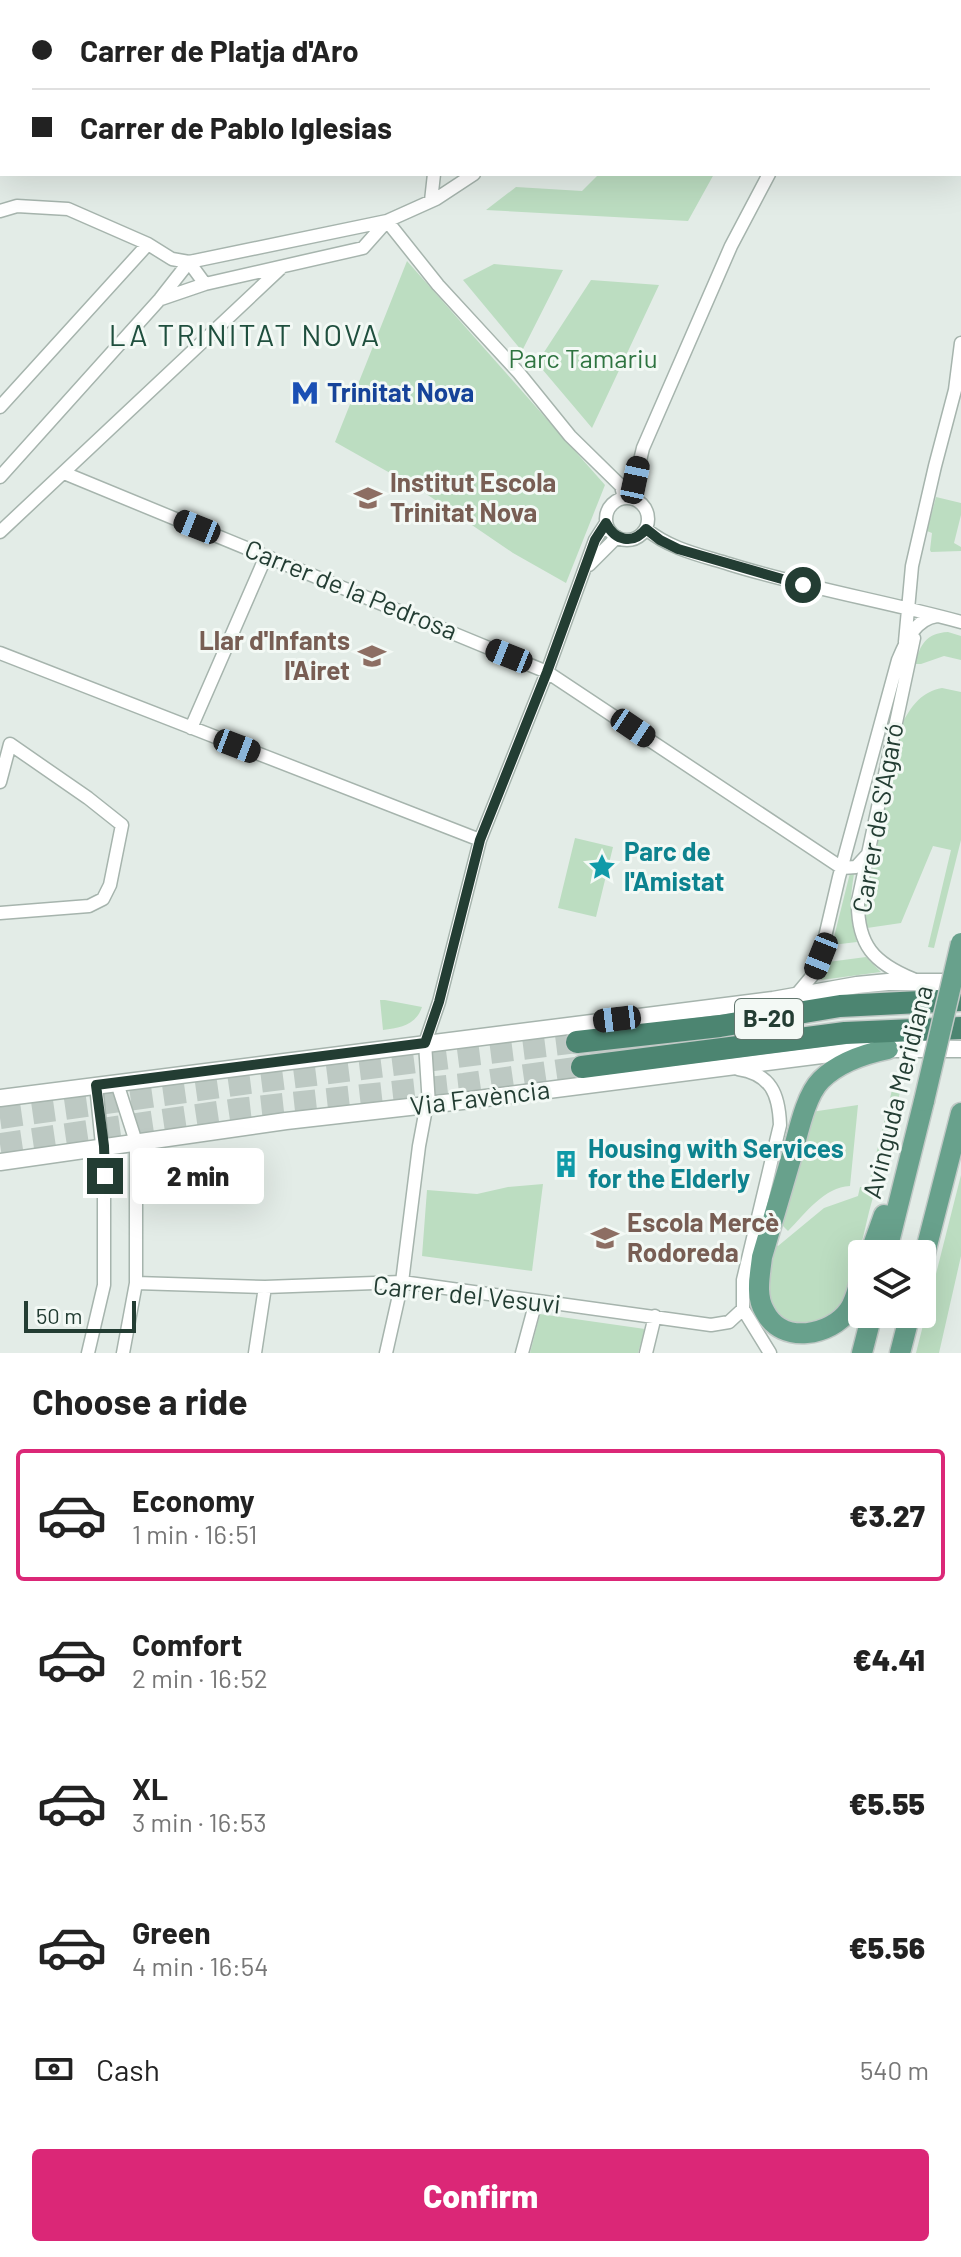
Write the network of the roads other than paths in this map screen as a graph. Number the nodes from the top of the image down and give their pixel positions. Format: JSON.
{"nodes":[{"id":1,"x":434,"y":176,"type":"edge"},
{"id":2,"x":471,"y":176,"type":"edge"},
{"id":3,"x":768,"y":176,"type":"edge"},
{"id":4,"x":431,"y":201,"type":"junction"},
{"id":5,"x":0,"y":211,"type":"edge"},
{"id":6,"x":387,"y":221,"type":"junction"},
{"id":7,"x":148,"y":244,"type":"junction"},
{"id":8,"x":189,"y":262,"type":"junction"},
{"id":9,"x":282,"y":267,"type":"junction"},
{"id":10,"x":205,"y":284,"type":"junction"},
{"id":11,"x":160,"y":299,"type":"junction"},
{"id":12,"x":961,"y":343,"type":"edge"},
{"id":13,"x":958,"y":391,"type":"edge"},
{"id":14,"x":0,"y":407,"type":"edge"},
{"id":15,"x":64,"y":473,"type":"junction"},
{"id":16,"x":0,"y":477,"type":"edge"},
{"id":17,"x":628,"y":498,"type":"junction"},
{"id":18,"x":606,"y":523,"type":"junction"},
{"id":19,"x":646,"y":529,"type":"junction"},
{"id":20,"x":0,"y":532,"type":"edge"},
{"id":21,"x":617,"y":537,"type":"junction"},
{"id":22,"x":266,"y":556,"type":"junction"},
{"id":23,"x":584,"y":570,"type":"junction"},
{"id":24,"x":908,"y":609,"type":"junction"},
{"id":25,"x":937,"y":616,"type":"junction"},
{"id":26,"x":961,"y":622,"type":"edge"},
{"id":27,"x":918,"y":625,"type":"junction"},
{"id":28,"x":905,"y":644,"type":"junction"},
{"id":29,"x":0,"y":653,"type":"edge"},
{"id":30,"x":547,"y":672,"type":"junction"},
{"id":31,"x":191,"y":728,"type":"junction"},
{"id":32,"x":0,"y":782,"type":"edge"},
{"id":33,"x":480,"y":840,"type":"junction"},
{"id":34,"x":867,"y":855,"type":"junction"},
{"id":35,"x":842,"y":868,"type":"junction"},
{"id":36,"x":0,"y":913,"type":"edge"},
{"id":37,"x":961,"y":943,"type":"edge"},
{"id":38,"x":919,"y":982,"type":"junction"},
{"id":39,"x":961,"y":982,"type":"edge"},
{"id":40,"x":797,"y":994,"type":"junction"},
{"id":41,"x":961,"y":1000,"type":"edge"},
{"id":42,"x":961,"y":1028,"type":"edge"},
{"id":43,"x":577,"y":1042,"type":"tunnel mouth"},
{"id":44,"x":425,"y":1043,"type":"junction"},
{"id":45,"x":888,"y":1049,"type":"junction"},
{"id":46,"x":961,"y":1049,"type":"edge"},
{"id":47,"x":582,"y":1067,"type":"tunnel mouth"},
{"id":48,"x":731,"y":1068,"type":"junction"},
{"id":49,"x":117,"y":1083,"type":"junction"},
{"id":50,"x":96,"y":1085,"type":"junction"},
{"id":51,"x":0,"y":1098,"type":"edge"},
{"id":52,"x":429,"y":1105,"type":"junction"},
{"id":53,"x":961,"y":1113,"type":"edge"},
{"id":54,"x":914,"y":1133,"type":"junction"},
{"id":55,"x":136,"y":1142,"type":"junction"},
{"id":56,"x":104,"y":1146,"type":"junction"},
{"id":57,"x":0,"y":1162,"type":"edge"},
{"id":58,"x":875,"y":1240,"type":"edge"},
{"id":59,"x":889,"y":1240,"type":"edge"},
{"id":60,"x":928,"y":1240,"type":"edge"},
{"id":61,"x":402,"y":1282,"type":"junction"},
{"id":62,"x":136,"y":1283,"type":"junction"},
{"id":63,"x":265,"y":1287,"type":"junction"},
{"id":64,"x":536,"y":1301,"type":"junction"},
{"id":65,"x":743,"y":1309,"type":"junction"},
{"id":66,"x":848,"y":1311,"type":"edge"},
{"id":67,"x":655,"y":1316,"type":"junction"},
{"id":68,"x":868,"y":1328,"type":"edge"},
{"id":69,"x":906,"y":1328,"type":"edge"},
{"id":70,"x":88,"y":1353,"type":"edge"},
{"id":71,"x":123,"y":1353,"type":"edge"},
{"id":72,"x":255,"y":1353,"type":"edge"},
{"id":73,"x":386,"y":1353,"type":"edge"},
{"id":74,"x":522,"y":1353,"type":"edge"},
{"id":75,"x":646,"y":1353,"type":"edge"},
{"id":76,"x":770,"y":1353,"type":"edge"},
{"id":77,"x":862,"y":1353,"type":"edge"},
{"id":78,"x":900,"y":1353,"type":"edge"}],
"edges":[{"from":1,"to":4,"type":"street"},
{"from":2,"to":4,"type":"street"},
{"from":3,"to":17,"type":"street"},
{"from":4,"to":6,"type":"street"},
{"from":5,"to":7,"type":"street"},
{"from":6,"to":8,"type":"street"},
{"from":6,"to":9,"type":"street"},
{"from":6,"to":17,"type":"street"},
{"from":7,"to":8,"type":"street"},
{"from":7,"to":14,"type":"street"},
{"from":8,"to":10,"type":"street"},
{"from":8,"to":11,"type":"street"},
{"from":9,"to":10,"type":"street"},
{"from":9,"to":15,"type":"street"},
{"from":10,"to":11,"type":"street"},
{"from":11,"to":16,"type":"street"},
{"from":12,"to":13,"type":"street"},
{"from":13,"to":24,"type":"street"},
{"from":15,"to":20,"type":"street"},
{"from":15,"to":22,"type":"street","name":"Carrer de la Pedrosa"},
{"from":17,"to":18,"type":"street"},
{"from":17,"to":19,"type":"street"},
{"from":18,"to":21,"type":"street"},
{"from":18,"to":23,"type":"street"},
{"from":19,"to":21,"type":"street"},
{"from":19,"to":24,"type":"street"},
{"from":21,"to":23,"type":"street"},
{"from":22,"to":30,"type":"street","name":"Carrer de la Pedrosa"},
{"from":22,"to":31,"type":"street"},
{"from":23,"to":30,"type":"street"},
{"from":24,"to":25,"type":"street"},
{"from":24,"to":28,"type":"street"},
{"from":25,"to":26,"type":"street"},
{"from":25,"to":27,"type":"street"},
{"from":27,"to":28,"type":"street","name":"Carrer de S'Agaró"},
{"from":27,"to":34,"type":"street","name":"Carrer de S'Agaró"},
{"from":28,"to":35,"type":"street","name":"Carrer de S'Agaró"},
{"from":29,"to":31,"type":"street"},
{"from":30,"to":33,"type":"street"},
{"from":30,"to":35,"type":"street","name":"Carrer de la Pedrosa"},
{"from":31,"to":33,"type":"street"},
{"from":32,"to":36,"type":"street"},
{"from":33,"to":44,"type":"street"},
{"from":34,"to":35,"type":"street"},
{"from":34,"to":38,"type":"street","name":"Carrer de S'Agaró"},
{"from":35,"to":40,"type":"street","name":"Carrer de S'Agaró"},
{"from":37,"to":54,"type":"main road","name":"Avinguda Meridiana","bridge":true},
{"from":38,"to":39,"type":"street"},
{"from":38,"to":40,"type":"street"},
{"from":40,"to":44,"type":"street"},
{"from":41,"to":43,"type":"highway","number":"B-20"},
{"from":42,"to":47,"type":"highway","number":"B-20"},
{"from":44,"to":49,"type":"street"},
{"from":44,"to":52,"type":"street"},
{"from":45,"to":46,"type":"street","name":"Via Favència"},
{"from":45,"to":48,"type":"street","name":"Via Favència"},
{"from":45,"to":66,"type":"main road"},
{"from":48,"to":52,"type":"street","name":"Via Favència"},
{"from":48,"to":65,"type":"street"},
{"from":49,"to":50,"type":"street"},
{"from":49,"to":55,"type":"street"},
{"from":50,"to":51,"type":"street"},
{"from":50,"to":56,"type":"street"},
{"from":52,"to":55,"type":"street","name":"Via Favència"},
{"from":52,"to":61,"type":"street"},
{"from":53,"to":60,"type":"main road"},
{"from":54,"to":58,"type":"main road"},
{"from":54,"to":59,"type":"main road","name":"Avinguda Meridiana"},
{"from":55,"to":56,"type":"street","name":"Via Favència"},
{"from":55,"to":62,"type":"street"},
{"from":56,"to":57,"type":"street","name":"Via Favència"},
{"from":56,"to":70,"type":"street"},
{"from":61,"to":63,"type":"street","name":"Carrer del Vesuvi"},
{"from":61,"to":64,"type":"street","name":"Carrer del Vesuvi"},
{"from":61,"to":73,"type":"street"},
{"from":62,"to":63,"type":"street","name":"Carrer del Vesuvi"},
{"from":62,"to":71,"type":"street"},
{"from":63,"to":72,"type":"street"},
{"from":64,"to":67,"type":"street","name":"Carrer del Vesuvi"},
{"from":64,"to":74,"type":"street"},
{"from":65,"to":67,"type":"street","name":"Carrer del Vesuvi"},
{"from":65,"to":76,"type":"street"},
{"from":67,"to":75,"type":"street"},
{"from":68,"to":77,"type":"main road"},
{"from":69,"to":78,"type":"main road"}]}
